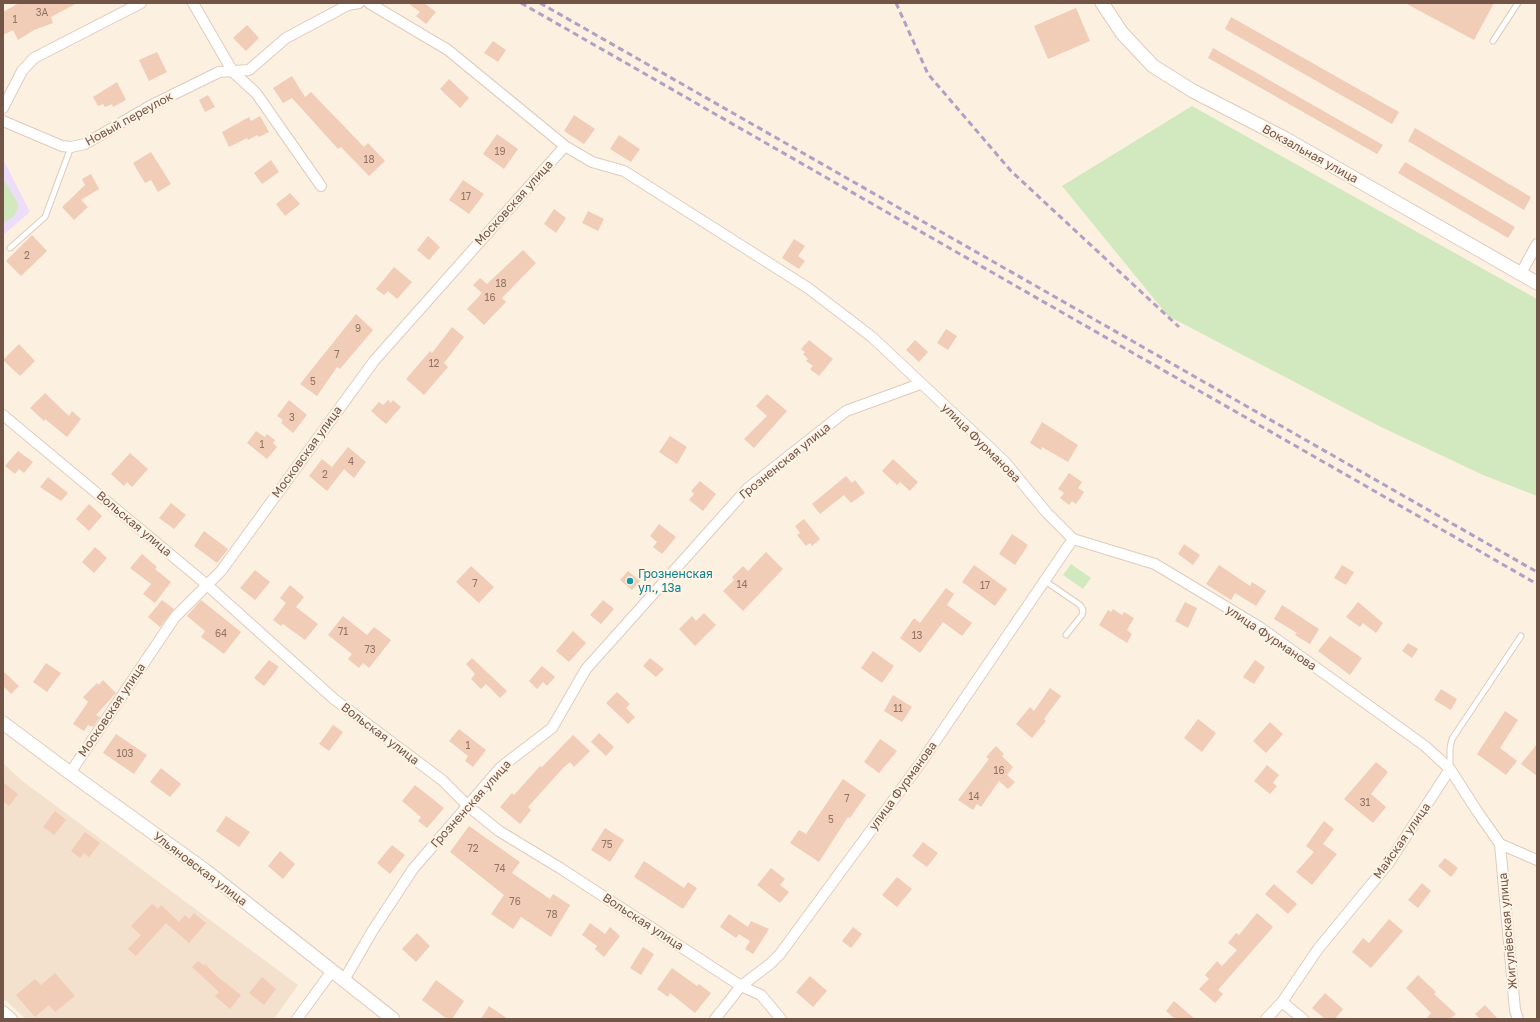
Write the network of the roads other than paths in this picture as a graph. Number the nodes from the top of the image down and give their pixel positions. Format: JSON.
{"nodes":[{"id":1,"x":141,"y":3,"type":"edge"},
{"id":2,"x":193,"y":3,"type":"edge"},
{"id":3,"x":359,"y":3,"type":"edge"},
{"id":4,"x":369,"y":3,"type":"edge"},
{"id":5,"x":1102,"y":3,"type":"edge"},
{"id":6,"x":1518,"y":3,"type":"edge"},
{"id":7,"x":1493,"y":40,"type":"dead end"},
{"id":8,"x":233,"y":72,"type":"junction"},
{"id":9,"x":3,"y":108,"type":"edge"},
{"id":10,"x":3,"y":121,"type":"edge"},
{"id":11,"x":565,"y":146,"type":"junction"},
{"id":12,"x":71,"y":147,"type":"junction"},
{"id":13,"x":321,"y":186,"type":"dead end"},
{"id":14,"x":1537,"y":244,"type":"edge"},
{"id":15,"x":10,"y":248,"type":"dead end"},
{"id":16,"x":1520,"y":273,"type":"junction"},
{"id":17,"x":1537,"y":283,"type":"edge"},
{"id":18,"x":920,"y":384,"type":"junction"},
{"id":19,"x":3,"y":415,"type":"edge"},
{"id":20,"x":1073,"y":539,"type":"junction"},
{"id":21,"x":1045,"y":581,"type":"junction"},
{"id":22,"x":206,"y":584,"type":"junction"},
{"id":23,"x":1066,"y":635,"type":"dead end"},
{"id":24,"x":1521,"y":636,"type":"dead end"},
{"id":25,"x":3,"y":723,"type":"edge"},
{"id":26,"x":1450,"y":770,"type":"junction"},
{"id":27,"x":70,"y":773,"type":"junction"},
{"id":28,"x":468,"y":806,"type":"junction"},
{"id":29,"x":1500,"y":844,"type":"junction"},
{"id":30,"x":1537,"y":860,"type":"edge"},
{"id":31,"x":332,"y":972,"type":"junction"},
{"id":32,"x":344,"y":980,"type":"junction"},
{"id":33,"x":741,"y":986,"type":"junction"},
{"id":34,"x":1282,"y":1002,"type":"junction"},
{"id":35,"x":3,"y":1011,"type":"edge"},
{"id":36,"x":12,"y":1019,"type":"edge"},
{"id":37,"x":297,"y":1019,"type":"edge"},
{"id":38,"x":393,"y":1019,"type":"edge"},
{"id":39,"x":715,"y":1019,"type":"edge"},
{"id":40,"x":781,"y":1019,"type":"edge"},
{"id":41,"x":1266,"y":1019,"type":"edge"},
{"id":42,"x":1302,"y":1019,"type":"edge"},
{"id":43,"x":1518,"y":1019,"type":"edge"}],
"edges":[{"from":1,"to":9,"type":"street"},
{"from":2,"to":8,"type":"street"},
{"from":3,"to":8,"type":"street","name":"Новый переулок"},
{"from":4,"to":11,"type":"street","name":"улица Фурманова"},
{"from":5,"to":16,"type":"street","name":"Вокзальная улица"},
{"from":6,"to":7,"type":"lane"},
{"from":8,"to":12,"type":"street","name":"Новый переулок"},
{"from":8,"to":13,"type":"street"},
{"from":10,"to":12,"type":"street","name":"Новый переулок"},
{"from":11,"to":18,"type":"street","name":"улица Фурманова"},
{"from":11,"to":22,"type":"street","name":"Московская улица"},
{"from":12,"to":15,"type":"lane"},
{"from":14,"to":16,"type":"street"},
{"from":16,"to":17,"type":"street","name":"Вокзальная улица"},
{"from":18,"to":20,"type":"street","name":"улица Фурманова"},
{"from":18,"to":28,"type":"street","name":"Грозненская улица"},
{"from":19,"to":22,"type":"street","name":"Вольская улица"},
{"from":20,"to":21,"type":"street","name":"улица Фурманова"},
{"from":20,"to":26,"type":"street","name":"улица Фурманова"},
{"from":21,"to":23,"type":"lane"},
{"from":21,"to":33,"type":"street","name":"улица Фурманова"},
{"from":22,"to":27,"type":"street","name":"Московская улица"},
{"from":22,"to":28,"type":"street","name":"Вольская улица"},
{"from":24,"to":26,"type":"lane"},
{"from":25,"to":27,"type":"street","name":"Ульяновская улица"},
{"from":26,"to":29,"type":"street"},
{"from":26,"to":34,"type":"street","name":"Майская улица"},
{"from":27,"to":31,"type":"street","name":"Ульяновская улица"},
{"from":28,"to":32,"type":"street","name":"Грозненская улица"},
{"from":28,"to":33,"type":"street","name":"Вольская улица"},
{"from":29,"to":30,"type":"street"},
{"from":29,"to":43,"type":"street","name":"Жигулёвская улица"},
{"from":31,"to":32,"type":"street","name":"Ульяновская улица"},
{"from":31,"to":37,"type":"street"},
{"from":32,"to":38,"type":"street","name":"Ульяновская улица"},
{"from":33,"to":39,"type":"street","name":"улица Фурманова"},
{"from":33,"to":40,"type":"street","name":"Вольская улица"},
{"from":34,"to":41,"type":"street","name":"Майская улица"},
{"from":34,"to":42,"type":"street"},
{"from":35,"to":36,"type":"street"}]}
